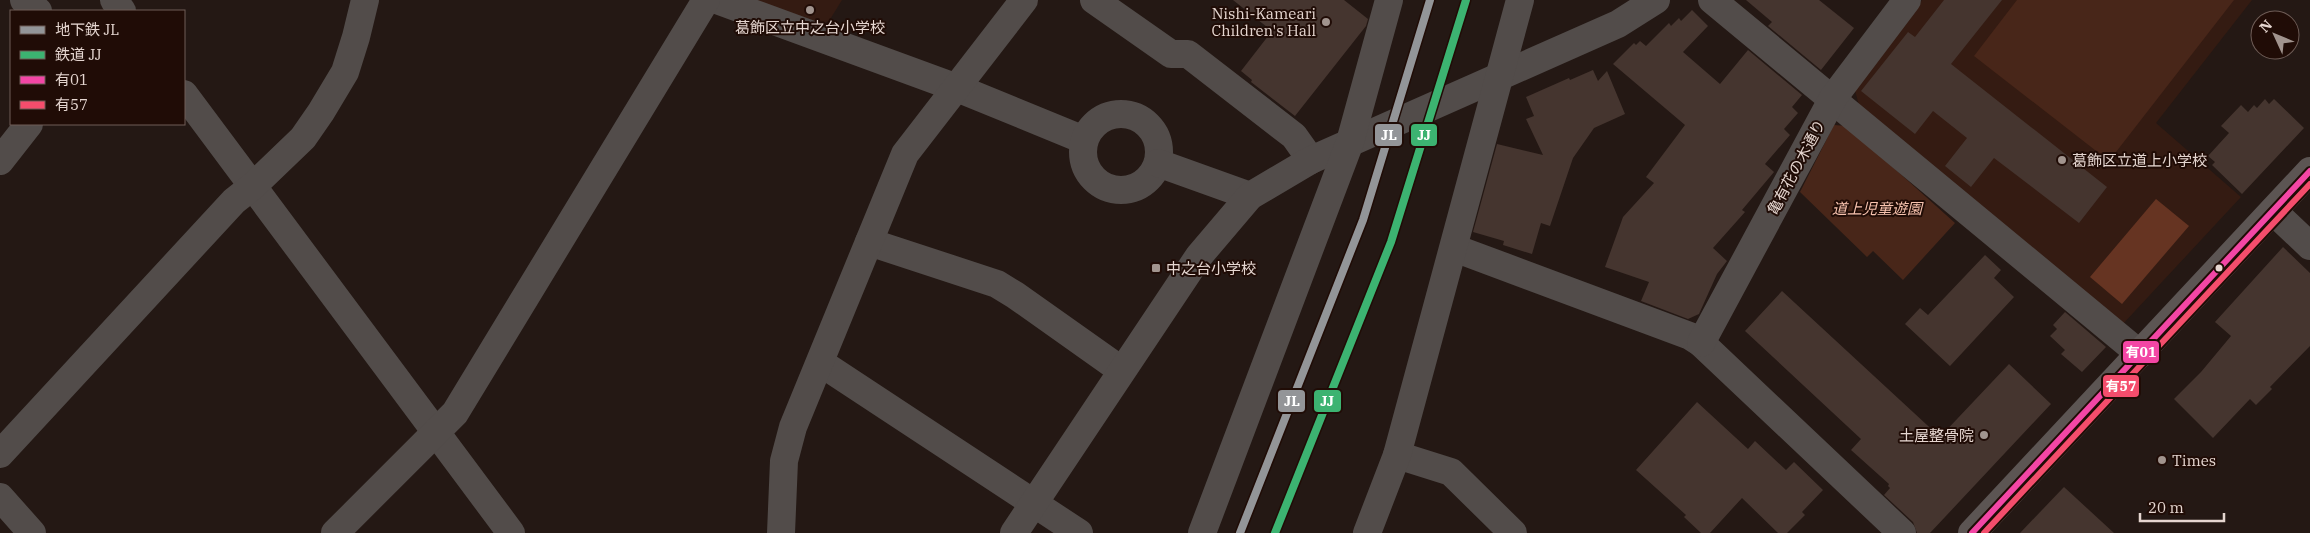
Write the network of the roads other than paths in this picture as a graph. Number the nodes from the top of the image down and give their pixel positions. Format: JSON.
{"nodes":[{"id":1,"x":24,"y":0,"type":"edge"},
{"id":2,"x":365,"y":0,"type":"edge"},
{"id":3,"x":706,"y":0,"type":"edge"},
{"id":4,"x":716,"y":0,"type":"edge"},
{"id":5,"x":1024,"y":0,"type":"edge"},
{"id":6,"x":1094,"y":0,"type":"edge"},
{"id":7,"x":1389,"y":0,"type":"edge"},
{"id":8,"x":1520,"y":0,"type":"edge"},
{"id":9,"x":1656,"y":0,"type":"edge"},
{"id":10,"x":1712,"y":0,"type":"edge"},
{"id":11,"x":1907,"y":0,"type":"edge"},
{"id":12,"x":37,"y":10,"type":"edge"},
{"id":13,"x":1501,"y":77,"type":"junction"},
{"id":14,"x":957,"y":88,"type":"junction"},
{"id":15,"x":185,"y":95,"type":"edge"},
{"id":16,"x":1833,"y":98,"type":"junction"},
{"id":17,"x":28,"y":125,"type":"edge"},
{"id":18,"x":1084,"y":140,"type":"junction"},
{"id":19,"x":1350,"y":142,"type":"junction"},
{"id":20,"x":1311,"y":160,"type":"junction"},
{"id":21,"x":0,"y":161,"type":"edge"},
{"id":22,"x":1158,"y":164,"type":"junction"},
{"id":23,"x":2310,"y":172,"type":"edge"},
{"id":24,"x":253,"y":186,"type":"junction"},
{"id":25,"x":1250,"y":196,"type":"junction"},
{"id":26,"x":2273,"y":211,"type":"junction"},
{"id":27,"x":869,"y":242,"type":"junction"},
{"id":28,"x":2310,"y":246,"type":"edge"},
{"id":29,"x":1454,"y":248,"type":"junction"},
{"id":30,"x":1701,"y":344,"type":"junction"},
{"id":31,"x":2140,"y":354,"type":"junction"},
{"id":32,"x":821,"y":363,"type":"junction"},
{"id":33,"x":1121,"y":370,"type":"junction"},
{"id":34,"x":436,"y":433,"type":"junction"},
{"id":35,"x":0,"y":454,"type":"edge"},
{"id":36,"x":1397,"y":455,"type":"junction"},
{"id":37,"x":0,"y":497,"type":"edge"},
{"id":38,"x":1033,"y":504,"type":"junction"},
{"id":39,"x":32,"y":533,"type":"edge"},
{"id":40,"x":335,"y":533,"type":"edge"},
{"id":41,"x":510,"y":533,"type":"edge"},
{"id":42,"x":780,"y":533,"type":"edge"},
{"id":43,"x":1014,"y":533,"type":"edge"},
{"id":44,"x":1079,"y":533,"type":"edge"},
{"id":45,"x":1202,"y":533,"type":"edge"},
{"id":46,"x":1367,"y":533,"type":"edge"},
{"id":47,"x":1513,"y":533,"type":"edge"},
{"id":48,"x":1902,"y":533,"type":"edge"},
{"id":49,"x":1972,"y":533,"type":"edge"}],
"edges":[{"from":1,"to":12,"type":"street"},
{"from":2,"to":24,"type":"street"},
{"from":3,"to":34,"type":"street"},
{"from":4,"to":14,"type":"street"},
{"from":5,"to":14,"type":"street"},
{"from":6,"to":20,"type":"street"},
{"from":7,"to":19,"type":"street"},
{"from":8,"to":13,"type":"street"},
{"from":9,"to":13,"type":"street"},
{"from":10,"to":16,"type":"street"},
{"from":11,"to":16,"type":"street","name":"亀有花の木通り"},
{"from":13,"to":19,"type":"street"},
{"from":13,"to":29,"type":"street"},
{"from":14,"to":18,"type":"street"},
{"from":14,"to":27,"type":"street"},
{"from":15,"to":24,"type":"street"},
{"from":16,"to":30,"type":"street","name":"亀有花の木通り"},
{"from":16,"to":31,"type":"street"},
{"from":17,"to":21,"type":"street"},
{"from":18,"to":22,"type":"street"},
{"from":18,"to":22,"type":"street"},
{"from":19,"to":20,"type":"street"},
{"from":19,"to":45,"type":"street"},
{"from":20,"to":25,"type":"street"},
{"from":22,"to":25,"type":"street"},
{"from":23,"to":26,"type":"main road"},
{"from":24,"to":34,"type":"street"},
{"from":24,"to":35,"type":"street"},
{"from":25,"to":33,"type":"street"},
{"from":26,"to":28,"type":"street"},
{"from":26,"to":31,"type":"main road"},
{"from":27,"to":32,"type":"street"},
{"from":27,"to":33,"type":"street"},
{"from":29,"to":30,"type":"street"},
{"from":29,"to":36,"type":"street"},
{"from":30,"to":48,"type":"street"},
{"from":31,"to":49,"type":"main road"},
{"from":32,"to":38,"type":"street"},
{"from":32,"to":42,"type":"street"},
{"from":33,"to":38,"type":"street"},
{"from":34,"to":40,"type":"street"},
{"from":34,"to":41,"type":"street"},
{"from":36,"to":46,"type":"street"},
{"from":36,"to":47,"type":"street"},
{"from":37,"to":39,"type":"street"},
{"from":38,"to":43,"type":"street"},
{"from":38,"to":44,"type":"street"}]}
